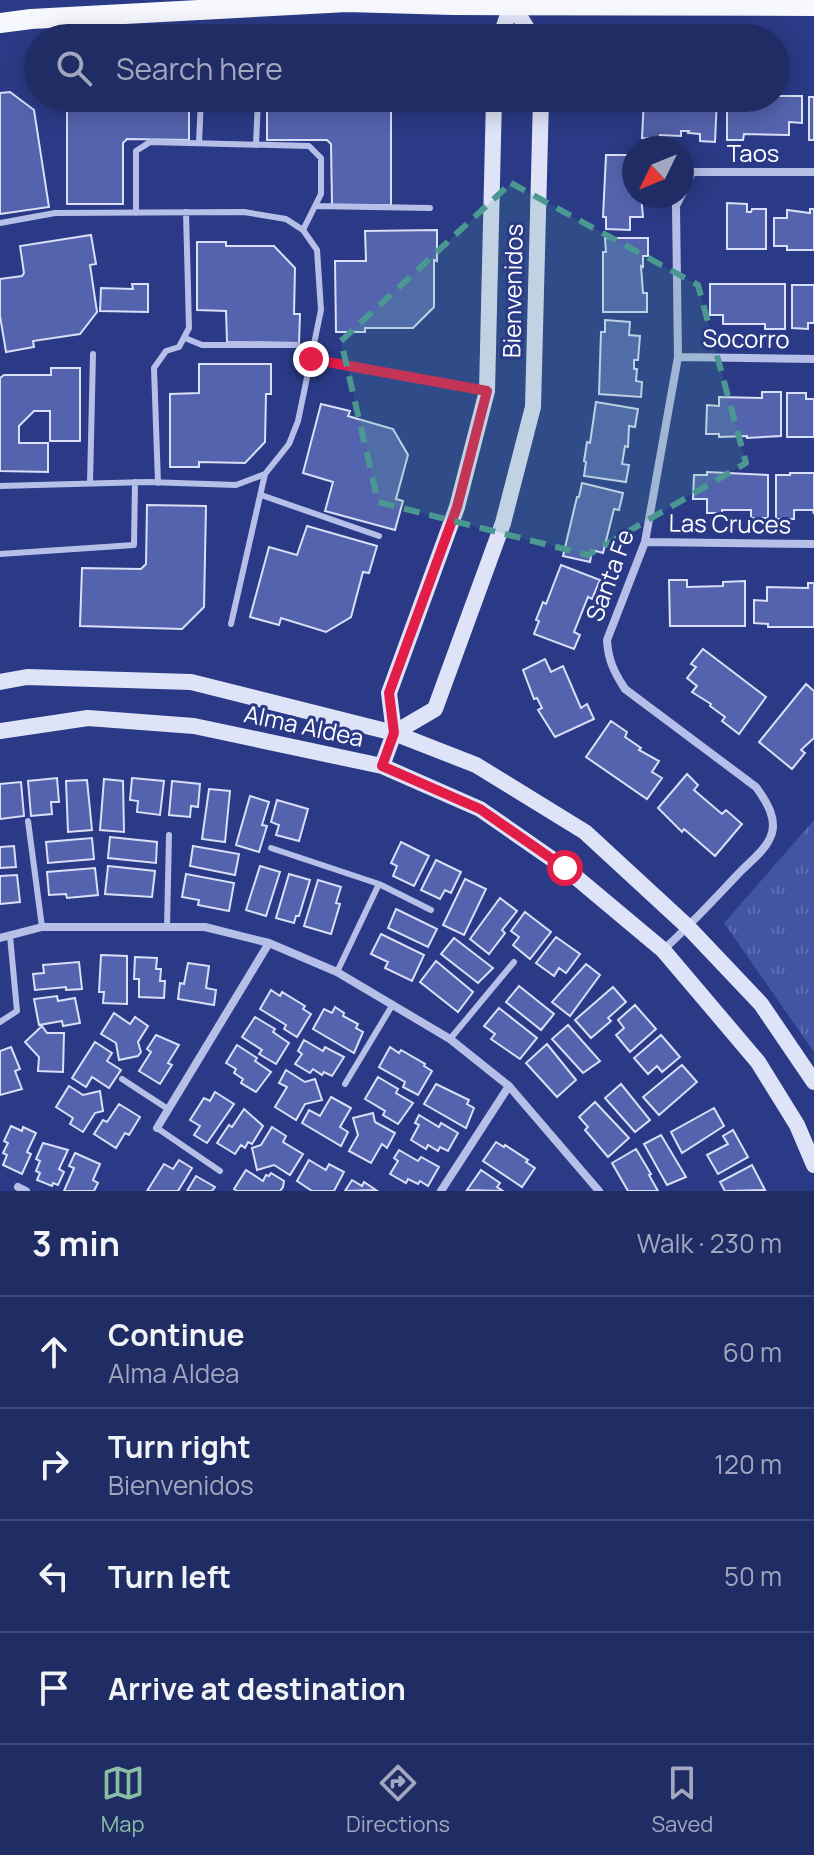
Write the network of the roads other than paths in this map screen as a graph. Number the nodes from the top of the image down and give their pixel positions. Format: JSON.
{"nodes":[{"id":1,"x":513,"y":3,"type":"edge"},
{"id":2,"x":814,"y":6,"type":"edge"},
{"id":3,"x":0,"y":23,"type":"edge"},
{"id":4,"x":505,"y":24,"type":"edge"},
{"id":5,"x":525,"y":24,"type":"edge"},
{"id":6,"x":200,"y":112,"type":"edge"},
{"id":7,"x":257,"y":112,"type":"edge"},
{"id":8,"x":494,"y":112,"type":"edge"},
{"id":9,"x":541,"y":112,"type":"edge"},
{"id":10,"x":199,"y":143,"type":"junction"},
{"id":11,"x":256,"y":145,"type":"junction"},
{"id":12,"x":694,"y":172,"type":"edge"},
{"id":13,"x":814,"y":172,"type":"edge"},
{"id":14,"x":315,"y":206,"type":"junction"},
{"id":15,"x":430,"y":208,"type":"dead end"},
{"id":16,"x":676,"y":208,"type":"edge"},
{"id":17,"x":186,"y":212,"type":"junction"},
{"id":18,"x":136,"y":213,"type":"junction"},
{"id":19,"x":0,"y":223,"type":"edge"},
{"id":20,"x":303,"y":230,"type":"junction"},
{"id":21,"x":185,"y":338,"type":"junction"},
{"id":22,"x":298,"y":345,"type":"dead end"},
{"id":23,"x":93,"y":354,"type":"dead end"},
{"id":24,"x":678,"y":357,"type":"junction"},
{"id":25,"x":311,"y":359,"type":"junction"},
{"id":26,"x":814,"y":359,"type":"edge"},
{"id":27,"x":487,"y":391,"type":"junction"},
{"id":28,"x":265,"y":474,"type":"junction"},
{"id":29,"x":135,"y":482,"type":"junction"},
{"id":30,"x":90,"y":483,"type":"junction"},
{"id":31,"x":158,"y":483,"type":"junction"},
{"id":32,"x":0,"y":486,"type":"edge"},
{"id":33,"x":261,"y":495,"type":"junction"},
{"id":34,"x":379,"y":536,"type":"dead end"},
{"id":35,"x":645,"y":542,"type":"junction"},
{"id":36,"x":814,"y":544,"type":"edge"},
{"id":37,"x":0,"y":554,"type":"edge"},
{"id":38,"x":231,"y":624,"type":"dead end"},
{"id":39,"x":0,"y":682,"type":"edge"},
{"id":40,"x":0,"y":731,"type":"edge"},
{"id":41,"x":394,"y":733,"type":"junction"},
{"id":42,"x":382,"y":766,"type":"junction"},
{"id":43,"x":28,"y":821,"type":"dead end"},
{"id":44,"x":169,"y":835,"type":"dead end"},
{"id":45,"x":271,"y":848,"type":"dead end"},
{"id":46,"x":379,"y":884,"type":"junction"},
{"id":47,"x":431,"y":910,"type":"dead end"},
{"id":48,"x":42,"y":927,"type":"junction"},
{"id":49,"x":167,"y":927,"type":"junction"},
{"id":50,"x":688,"y":927,"type":"junction"},
{"id":51,"x":10,"y":936,"type":"junction"},
{"id":52,"x":0,"y":938,"type":"edge"},
{"id":53,"x":269,"y":943,"type":"junction"},
{"id":54,"x":663,"y":950,"type":"junction"},
{"id":55,"x":514,"y":962,"type":"dead end"},
{"id":56,"x":337,"y":972,"type":"junction"},
{"id":57,"x":393,"y":1004,"type":"junction"},
{"id":58,"x":0,"y":1022,"type":"edge"},
{"id":59,"x":450,"y":1039,"type":"junction"},
{"id":60,"x":122,"y":1079,"type":"dead end"},
{"id":61,"x":814,"y":1082,"type":"edge"},
{"id":62,"x":345,"y":1084,"type":"dead end"},
{"id":63,"x":509,"y":1086,"type":"junction"},
{"id":64,"x":168,"y":1109,"type":"junction"},
{"id":65,"x":157,"y":1128,"type":"joint"},
{"id":66,"x":814,"y":1165,"type":"edge"},
{"id":67,"x":220,"y":1171,"type":"dead end"},
{"id":68,"x":441,"y":1191,"type":"edge"},
{"id":69,"x":599,"y":1191,"type":"edge"}],
"edges":[{"from":1,"to":2,"type":"main road"},
{"from":1,"to":3,"type":"main road"},
{"from":1,"to":4,"type":"main road"},
{"from":1,"to":5,"type":"main road"},
{"from":6,"to":10,"type":"lane"},
{"from":7,"to":11,"type":"lane"},
{"from":8,"to":27,"type":"main road","name":"Bienvenidos"},
{"from":9,"to":41,"type":"main road","name":"Bienvenidos"},
{"from":10,"to":11,"type":"lane"},
{"from":10,"to":18,"type":"lane"},
{"from":11,"to":14,"type":"lane"},
{"from":12,"to":13,"type":"street","name":"Taos"},
{"from":14,"to":15,"type":"lane"},
{"from":14,"to":20,"type":"lane"},
{"from":16,"to":24,"type":"street","name":"Santa Fe"},
{"from":17,"to":18,"type":"lane"},
{"from":17,"to":20,"type":"lane"},
{"from":17,"to":21,"type":"lane"},
{"from":18,"to":19,"type":"lane"},
{"from":20,"to":25,"type":"lane"},
{"from":21,"to":22,"type":"lane"},
{"from":21,"to":31,"type":"lane"},
{"from":23,"to":30,"type":"lane"},
{"from":24,"to":26,"type":"street","name":"Socorro"},
{"from":24,"to":35,"type":"street","name":"Santa Fe"},
{"from":25,"to":27,"type":"lane"},
{"from":25,"to":28,"type":"lane"},
{"from":27,"to":41,"type":"main road","name":"Bienvenidos"},
{"from":28,"to":31,"type":"lane"},
{"from":28,"to":33,"type":"lane"},
{"from":29,"to":30,"type":"lane"},
{"from":29,"to":31,"type":"lane"},
{"from":29,"to":37,"type":"lane"},
{"from":30,"to":32,"type":"lane"},
{"from":33,"to":34,"type":"lane"},
{"from":33,"to":38,"type":"lane"},
{"from":35,"to":36,"type":"street","name":"Las Cruces"},
{"from":35,"to":50,"type":"street","name":"Santa Fe"},
{"from":39,"to":41,"type":"main road","name":"Alma Aldea"},
{"from":40,"to":42,"type":"main road","name":"Alma Aldea"},
{"from":41,"to":42,"type":"main road","name":"Bienvenidos"},
{"from":41,"to":50,"type":"main road","name":"Alma Aldea"},
{"from":42,"to":54,"type":"main road","name":"Alma Aldea"},
{"from":43,"to":48,"type":"lane"},
{"from":44,"to":49,"type":"lane"},
{"from":45,"to":46,"type":"lane"},
{"from":46,"to":47,"type":"lane"},
{"from":46,"to":56,"type":"lane"},
{"from":48,"to":49,"type":"street"},
{"from":48,"to":51,"type":"street"},
{"from":49,"to":53,"type":"street"},
{"from":50,"to":54,"type":"street","name":"Santa Fe"},
{"from":50,"to":61,"type":"main road","name":"Alma Aldea"},
{"from":51,"to":52,"type":"street"},
{"from":51,"to":58,"type":"lane"},
{"from":53,"to":56,"type":"street"},
{"from":53,"to":64,"type":"street"},
{"from":54,"to":66,"type":"main road","name":"Alma Aldea"},
{"from":55,"to":59,"type":"lane"},
{"from":56,"to":57,"type":"street"},
{"from":57,"to":59,"type":"street"},
{"from":57,"to":62,"type":"lane"},
{"from":59,"to":63,"type":"street"},
{"from":60,"to":64,"type":"lane"},
{"from":63,"to":68,"type":"street"},
{"from":63,"to":69,"type":"street"},
{"from":64,"to":65,"type":"street"},
{"from":65,"to":67,"type":"lane"}]}
